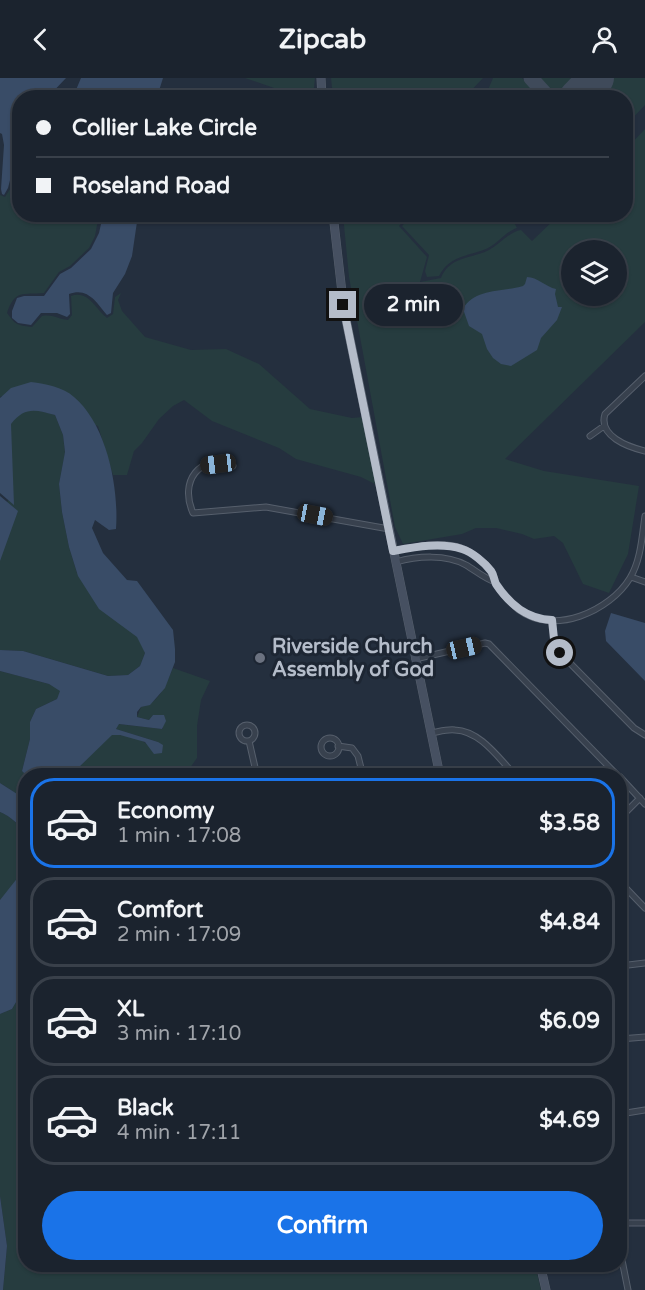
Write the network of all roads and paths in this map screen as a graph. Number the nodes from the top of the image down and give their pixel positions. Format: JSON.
{"nodes":[{"id":1,"x":334,"y":222,"type":"edge"},
{"id":2,"x":645,"y":375,"type":"edge"},
{"id":3,"x":604,"y":426,"type":"junction"},
{"id":4,"x":590,"y":436,"type":"dead end"},
{"id":5,"x":645,"y":451,"type":"edge"},
{"id":6,"x":233,"y":466,"type":"dead end"},
{"id":7,"x":645,"y":516,"type":"edge"},
{"id":8,"x":389,"y":529,"type":"junction"},
{"id":9,"x":425,"y":547,"type":"junction"},
{"id":10,"x":393,"y":551,"type":"junction"},
{"id":11,"x":426,"y":557,"type":"junction"},
{"id":12,"x":396,"y":562,"type":"junction"},
{"id":13,"x":631,"y":577,"type":"junction"},
{"id":14,"x":495,"y":582,"type":"junction"},
{"id":15,"x":645,"y":582,"type":"edge"},
{"id":16,"x":552,"y":620,"type":"junction"},
{"id":17,"x":415,"y":659,"type":"junction"},
{"id":18,"x":431,"y":733,"type":"junction"},
{"id":19,"x":645,"y":735,"type":"edge"},
{"id":20,"x":249,"y":741,"type":"dead end"},
{"id":21,"x":338,"y":746,"type":"dead end"},
{"id":22,"x":255,"y":768,"type":"edge"},
{"id":23,"x":361,"y":768,"type":"edge"},
{"id":24,"x":438,"y":768,"type":"edge"},
{"id":25,"x":508,"y":768,"type":"edge"},
{"id":26,"x":611,"y":768,"type":"edge"},
{"id":27,"x":627,"y":784,"type":"edge"},
{"id":28,"x":640,"y":798,"type":"junction"},
{"id":29,"x":645,"y":804,"type":"edge"},
{"id":30,"x":627,"y":811,"type":"edge"},
{"id":31,"x":627,"y":889,"type":"edge"},
{"id":32,"x":645,"y":908,"type":"edge"},
{"id":33,"x":645,"y":963,"type":"edge"},
{"id":34,"x":627,"y":965,"type":"edge"},
{"id":35,"x":645,"y":1037,"type":"edge"},
{"id":36,"x":627,"y":1038,"type":"edge"},
{"id":37,"x":645,"y":1110,"type":"edge"},
{"id":38,"x":627,"y":1113,"type":"edge"},
{"id":39,"x":627,"y":1223,"type":"edge"},
{"id":40,"x":645,"y":1223,"type":"edge"},
{"id":41,"x":542,"y":1272,"type":"edge"},
{"id":42,"x":624,"y":1272,"type":"edge"},
{"id":43,"x":546,"y":1290,"type":"edge"},
{"id":44,"x":628,"y":1290,"type":"edge"}],
"edges":[{"from":1,"to":8,"type":"main road"},
{"from":2,"to":3,"type":"street"},
{"from":3,"to":4,"type":"street"},
{"from":3,"to":5,"type":"street"},
{"from":6,"to":8,"type":"street"},
{"from":7,"to":13,"type":"street"},
{"from":8,"to":10,"type":"main road"},
{"from":9,"to":10,"type":"street"},
{"from":9,"to":11,"type":"street"},
{"from":9,"to":14,"type":"street"},
{"from":10,"to":12,"type":"main road"},
{"from":11,"to":12,"type":"street"},
{"from":11,"to":14,"type":"street"},
{"from":12,"to":17,"type":"main road"},
{"from":13,"to":15,"type":"street"},
{"from":13,"to":16,"type":"street"},
{"from":14,"to":16,"type":"street"},
{"from":16,"to":19,"type":"street"},
{"from":17,"to":18,"type":"main road"},
{"from":17,"to":26,"type":"street"},
{"from":18,"to":24,"type":"main road"},
{"from":18,"to":25,"type":"street"},
{"from":20,"to":22,"type":"street"},
{"from":21,"to":23,"type":"street"},
{"from":27,"to":28,"type":"street"},
{"from":28,"to":29,"type":"street"},
{"from":28,"to":30,"type":"street"},
{"from":31,"to":32,"type":"street"},
{"from":33,"to":34,"type":"street"},
{"from":35,"to":36,"type":"street"},
{"from":37,"to":38,"type":"street"},
{"from":39,"to":40,"type":"street"},
{"from":41,"to":43,"type":"main road"},
{"from":42,"to":44,"type":"street"}]}
